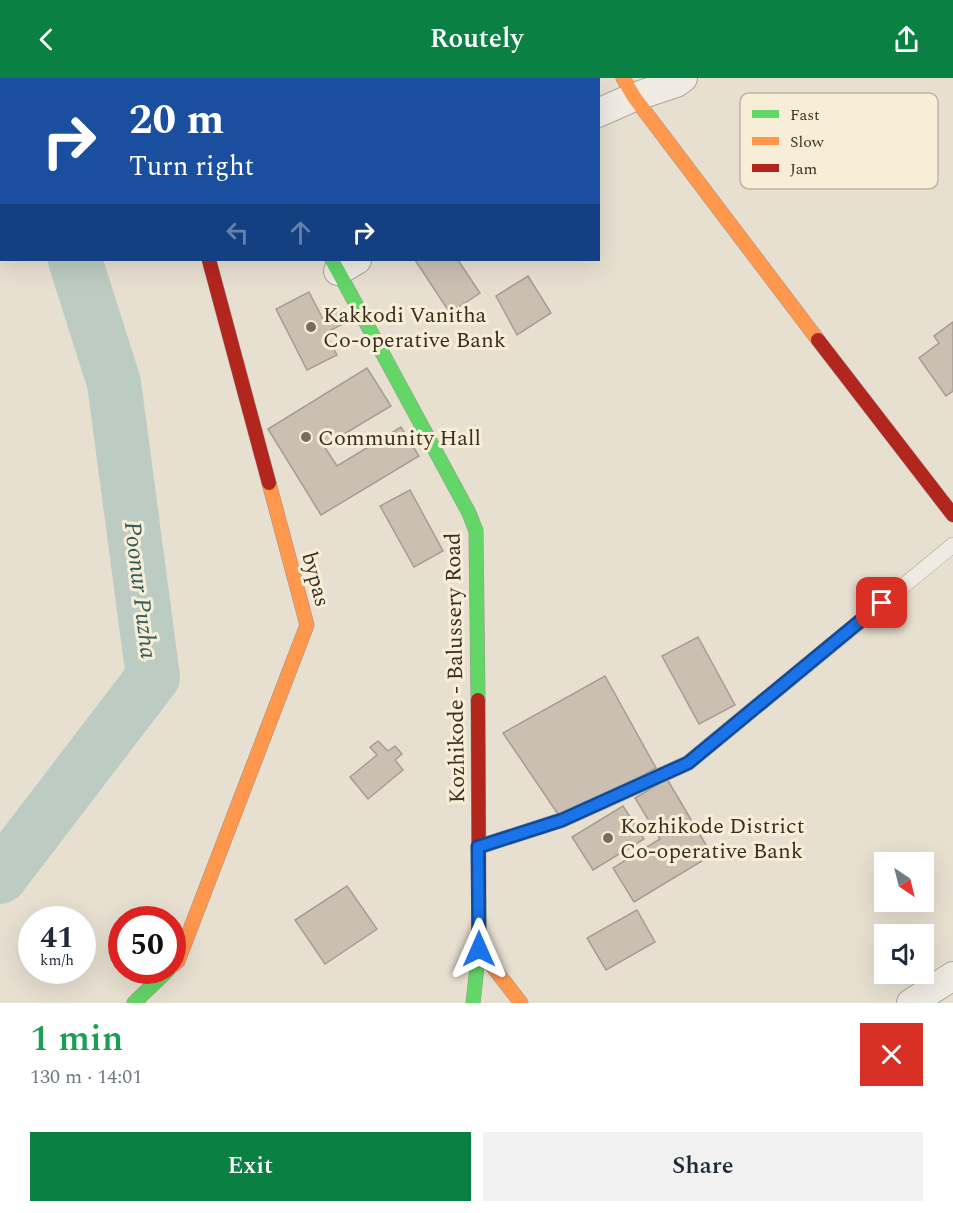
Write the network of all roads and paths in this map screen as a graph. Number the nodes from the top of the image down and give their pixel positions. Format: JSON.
{"nodes":[{"id":1,"x":683,"y":78,"type":"edge"},
{"id":2,"x":629,"y":87,"type":"edge"},
{"id":3,"x":600,"y":111,"type":"edge"},
{"id":4,"x":209,"y":261,"type":"edge"},
{"id":5,"x":342,"y":263,"type":"edge"},
{"id":6,"x":953,"y":515,"type":"edge"},
{"id":7,"x":953,"y":545,"type":"edge"},
{"id":8,"x":478,"y":847,"type":"junction"},
{"id":9,"x":186,"y":940,"type":"edge"},
{"id":10,"x":479,"y":949,"type":"junction"},
{"id":11,"x":953,"y":976,"type":"edge"},
{"id":12,"x":154,"y":984,"type":"edge"},
{"id":13,"x":134,"y":1003,"type":"edge"},
{"id":14,"x":473,"y":1003,"type":"edge"},
{"id":15,"x":521,"y":1003,"type":"edge"},
{"id":16,"x":911,"y":1003,"type":"edge"}],
"edges":[{"from":1,"to":2,"type":"street"},
{"from":2,"to":3,"type":"street"},
{"from":2,"to":6,"type":"street"},
{"from":4,"to":9,"type":"street","name":"bypas"},
{"from":5,"to":8,"type":"street","name":"Kozhikode - Balussery Road"},
{"from":7,"to":8,"type":"lane"},
{"from":8,"to":10,"type":"street","name":"Kozhikode - Balussery Road"},
{"from":10,"to":14,"type":"street","name":"Kozhikode - Balussery Road"},
{"from":10,"to":15,"type":"street"},
{"from":11,"to":16,"type":"street"},
{"from":12,"to":13,"type":"street"}]}
